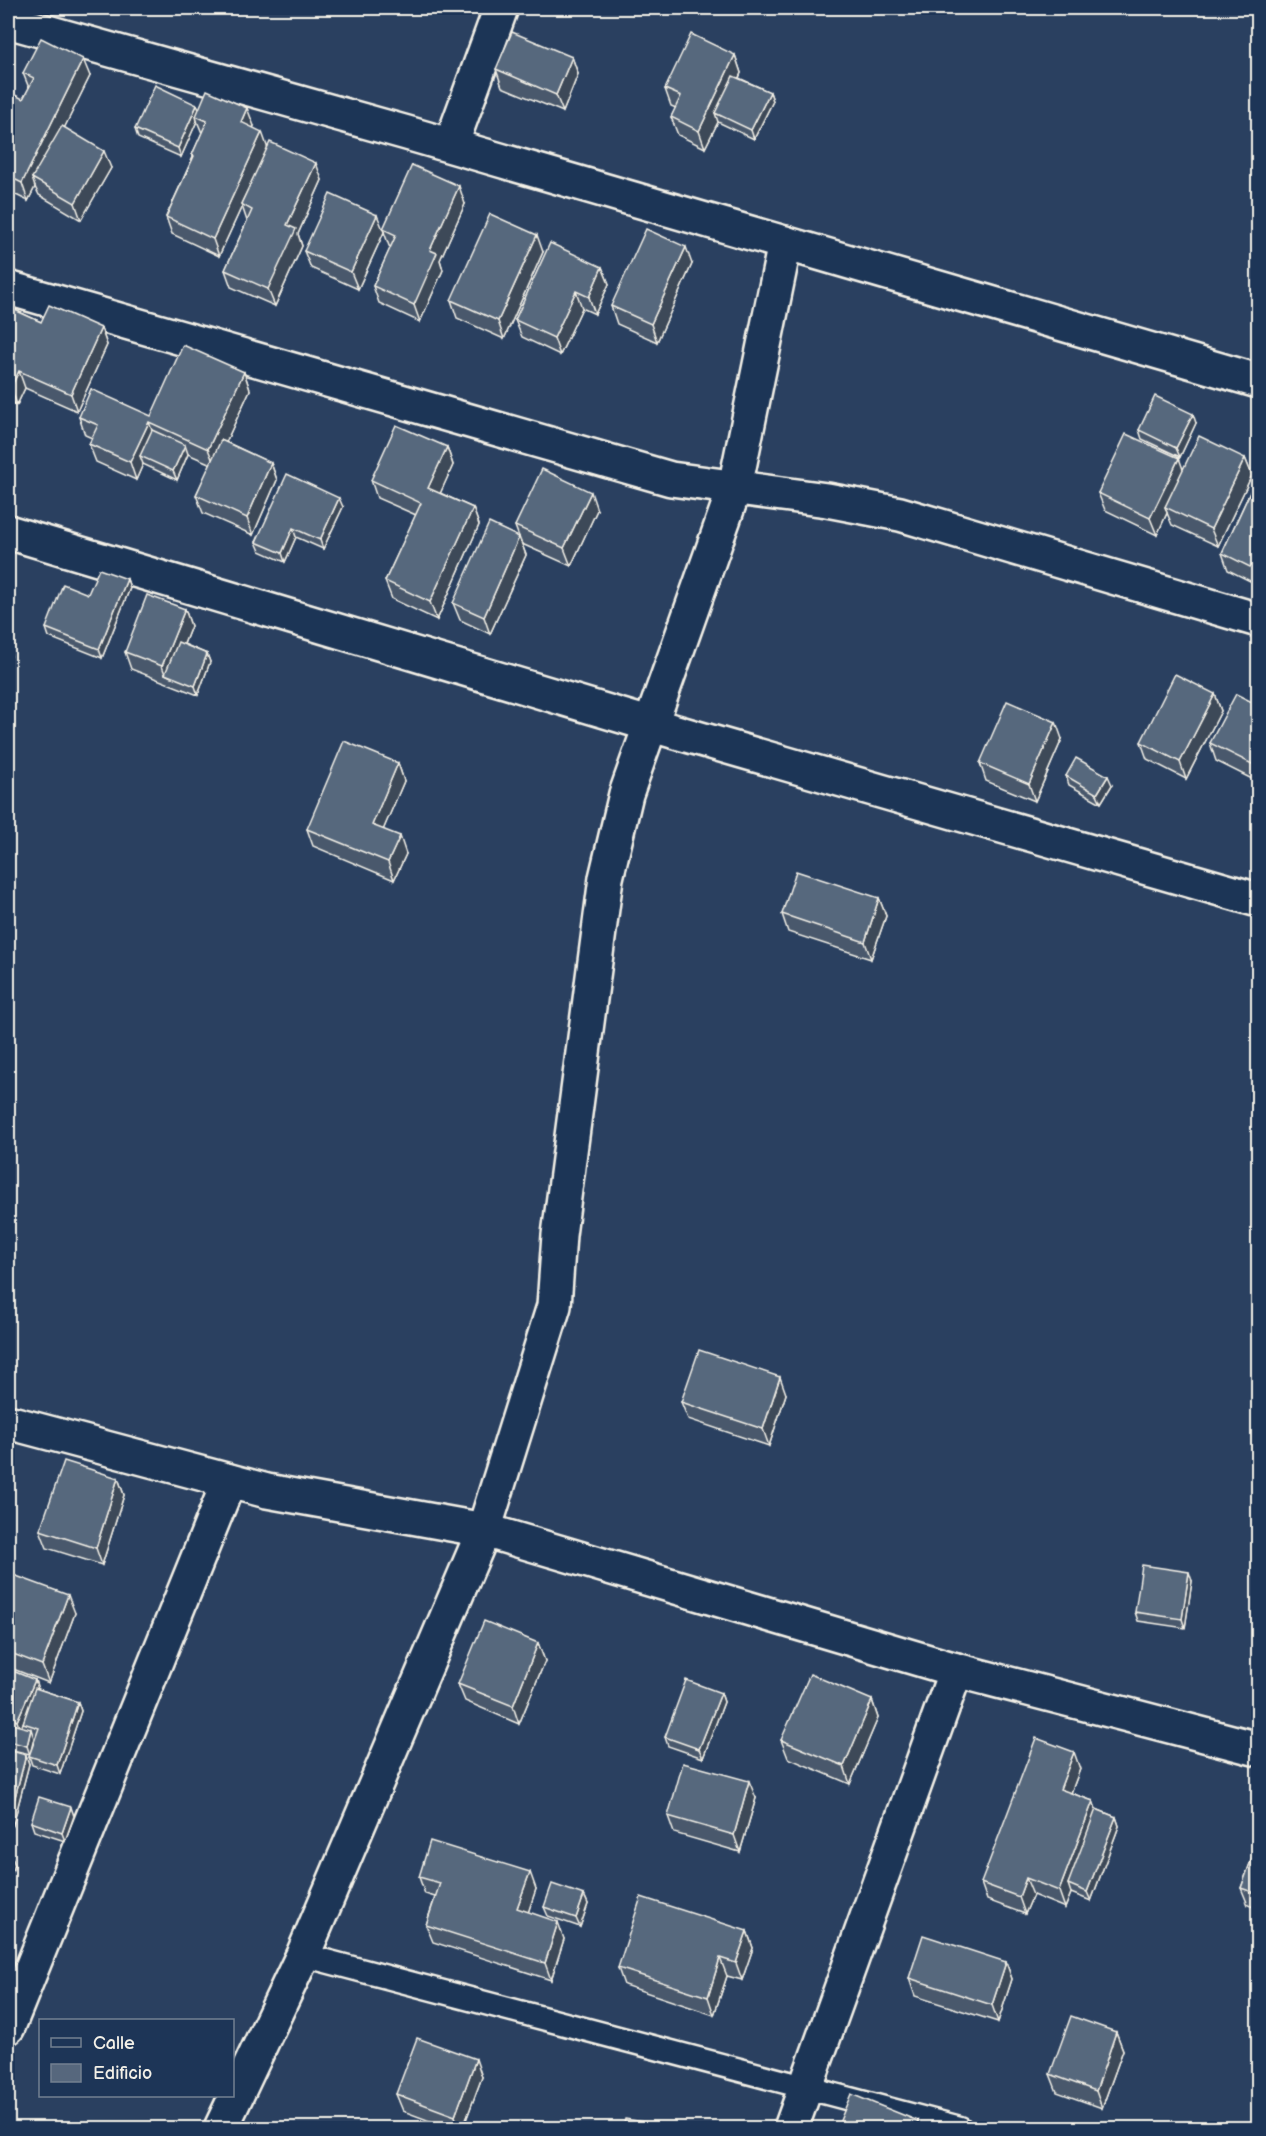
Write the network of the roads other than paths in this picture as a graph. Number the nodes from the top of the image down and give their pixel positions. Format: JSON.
{"nodes":[{"id":1,"x":501,"y":8,"type":"edge"},
{"id":2,"x":8,"y":21,"type":"edge"},
{"id":3,"x":451,"y":145,"type":"junction"},
{"id":4,"x":785,"y":243,"type":"junction"},
{"id":5,"x":8,"y":288,"type":"edge"},
{"id":6,"x":1258,"y":381,"type":"edge"},
{"id":7,"x":735,"y":487,"type":"junction"},
{"id":8,"x":8,"y":532,"type":"edge"},
{"id":9,"x":1258,"y":620,"type":"edge"},
{"id":10,"x":652,"y":725,"type":"junction"},
{"id":11,"x":1258,"y":900,"type":"edge"},
{"id":12,"x":8,"y":1422,"type":"edge"},
{"id":13,"x":229,"y":1481,"type":"junction"},
{"id":14,"x":484,"y":1530,"type":"junction"},
{"id":15,"x":956,"y":1670,"type":"junction"},
{"id":16,"x":1258,"y":1749,"type":"edge"},
{"id":17,"x":303,"y":1955,"type":"junction"},
{"id":18,"x":8,"y":2027,"type":"edge"},
{"id":19,"x":806,"y":2087,"type":"junction"},
{"id":20,"x":221,"y":2128,"type":"edge"},
{"id":21,"x":791,"y":2128,"type":"edge"},
{"id":22,"x":960,"y":2128,"type":"edge"}],
"edges":[{"from":1,"to":3,"type":"street"},
{"from":2,"to":3,"type":"street"},
{"from":3,"to":4,"type":"street"},
{"from":4,"to":6,"type":"street"},
{"from":4,"to":7,"type":"street"},
{"from":5,"to":7,"type":"street"},
{"from":7,"to":9,"type":"street"},
{"from":7,"to":10,"type":"street"},
{"from":8,"to":10,"type":"street"},
{"from":10,"to":11,"type":"street"},
{"from":10,"to":14,"type":"street"},
{"from":12,"to":13,"type":"street"},
{"from":13,"to":14,"type":"street"},
{"from":13,"to":18,"type":"street"},
{"from":14,"to":15,"type":"street"},
{"from":14,"to":17,"type":"street"},
{"from":15,"to":16,"type":"street"},
{"from":15,"to":19,"type":"street"},
{"from":17,"to":19,"type":"lane"},
{"from":17,"to":20,"type":"street"},
{"from":19,"to":21,"type":"street"},
{"from":19,"to":22,"type":"lane"}]}
